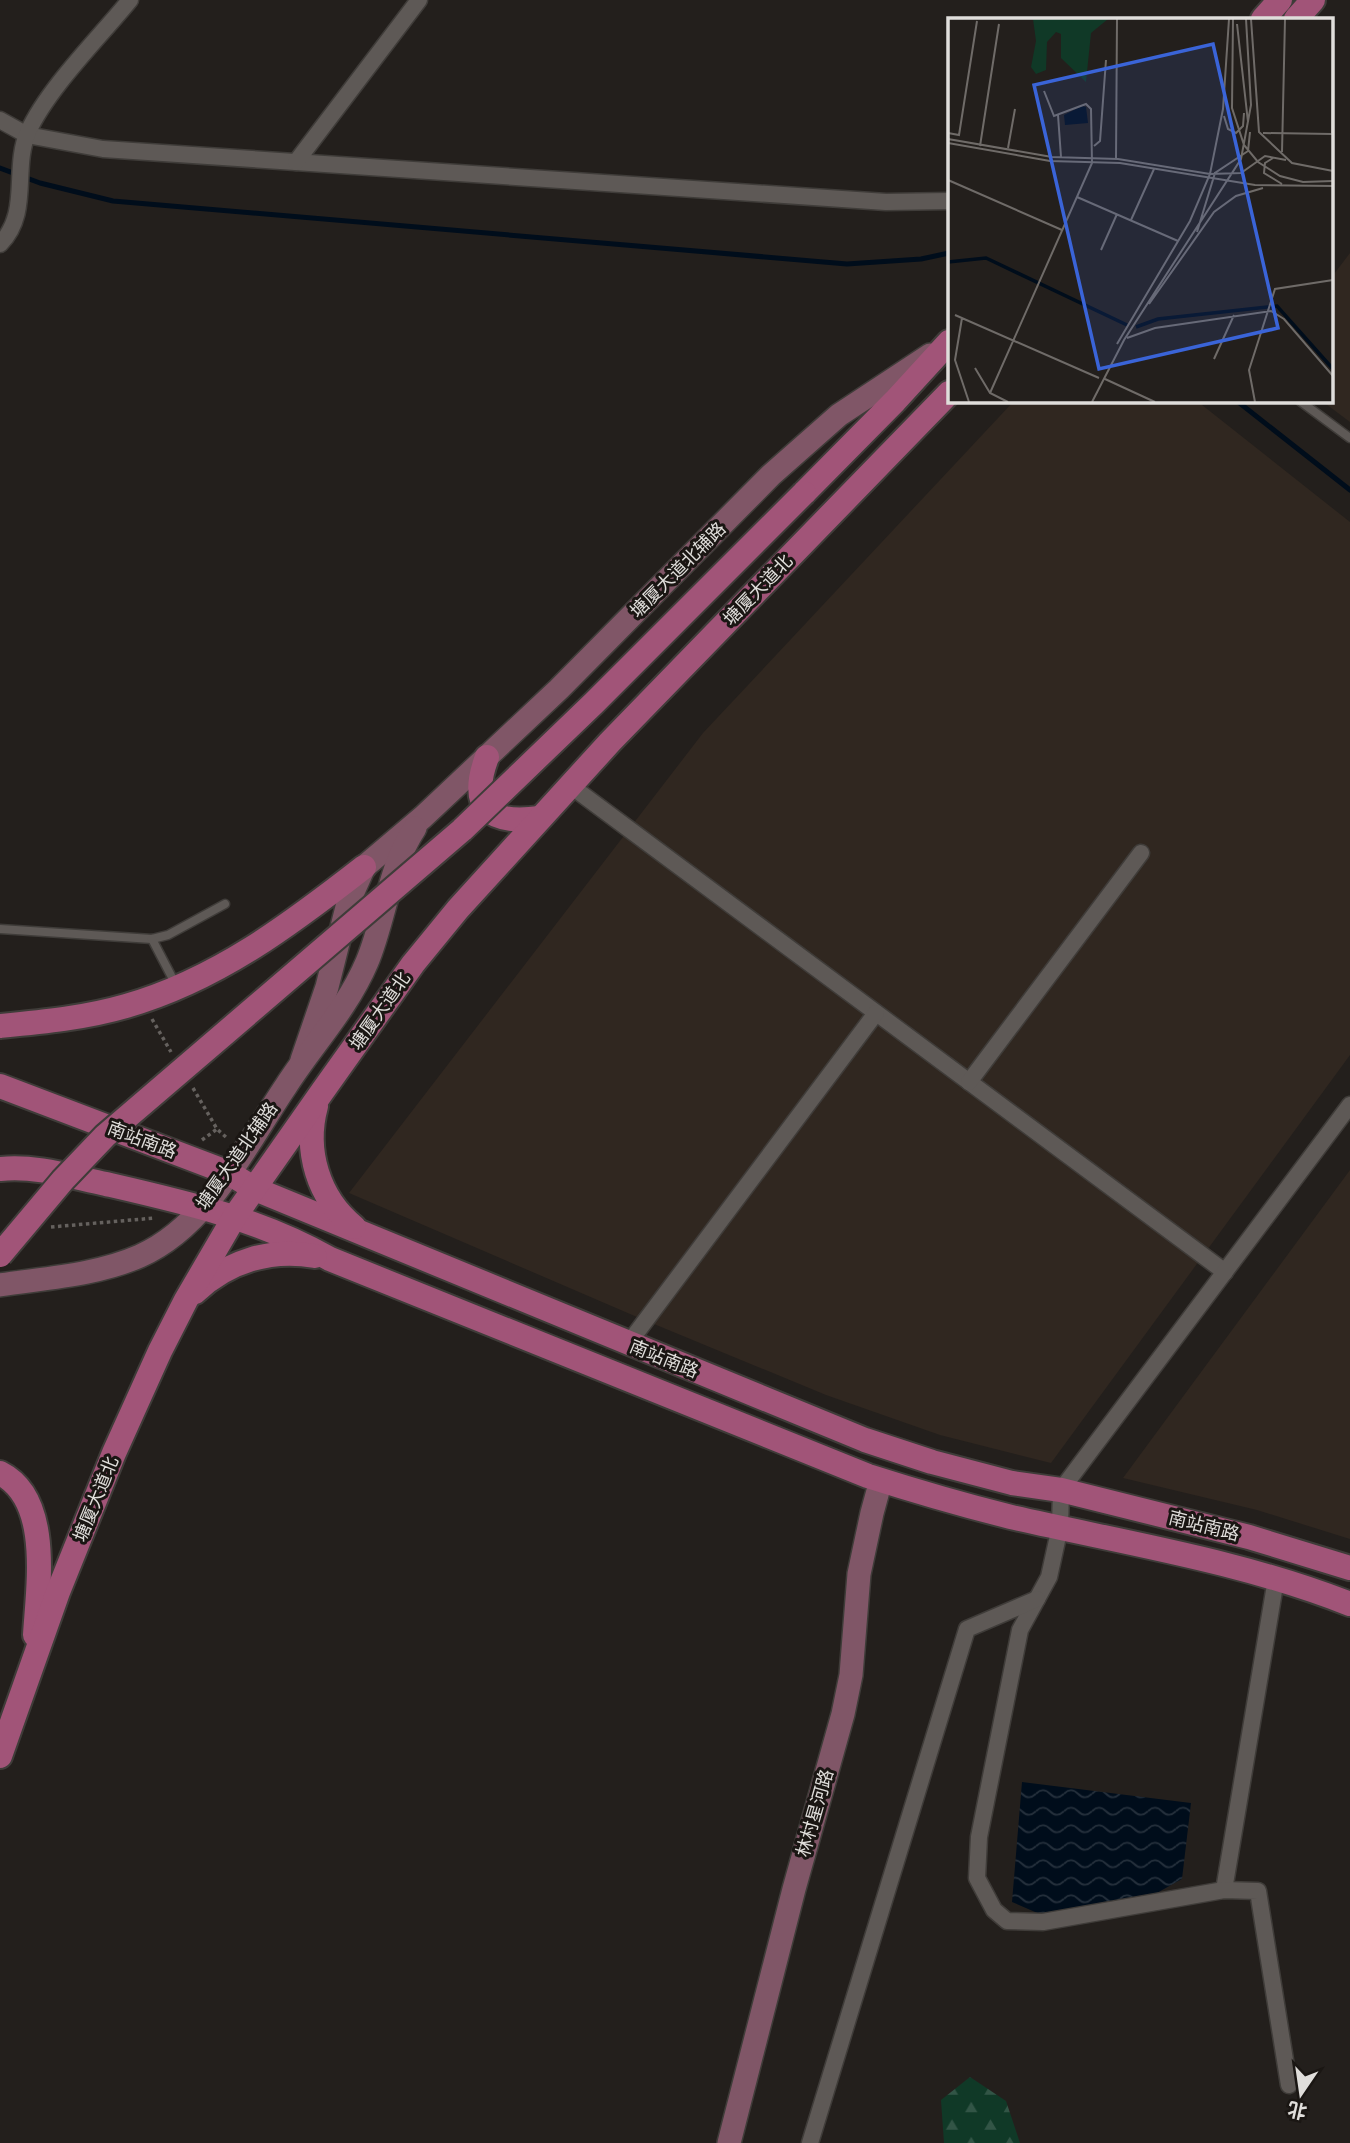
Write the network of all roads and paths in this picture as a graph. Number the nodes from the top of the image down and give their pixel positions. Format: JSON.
{"nodes":[{"id":1,"x":130,"y":0,"type":"edge"},
{"id":2,"x":419,"y":0,"type":"edge"},
{"id":3,"x":1280,"y":0,"type":"edge"},
{"id":4,"x":1313,"y":0,"type":"edge"},
{"id":5,"x":1264,"y":18,"type":"edge"},
{"id":6,"x":1297,"y":18,"type":"edge"},
{"id":7,"x":0,"y":120,"type":"edge"},
{"id":8,"x":27,"y":135,"type":"junction"},
{"id":9,"x":296,"y":163,"type":"junction"},
{"id":10,"x":948,"y":201,"type":"edge"},
{"id":11,"x":0,"y":244,"type":"edge"},
{"id":12,"x":948,"y":343,"type":"edge"},
{"id":13,"x":948,"y":394,"type":"edge"},
{"id":14,"x":1301,"y":402,"type":"edge"},
{"id":15,"x":1350,"y":438,"type":"edge"},
{"id":16,"x":487,"y":757,"type":"junction"},
{"id":17,"x":571,"y":786,"type":"junction"},
{"id":18,"x":423,"y":817,"type":"junction"},
{"id":19,"x":540,"y":818,"type":"junction"},
{"id":20,"x":1141,"y":853,"type":"dead end"},
{"id":21,"x":364,"y":867,"type":"junction"},
{"id":22,"x":225,"y":904,"type":"dead end"},
{"id":23,"x":0,"y":929,"type":"edge"},
{"id":24,"x":152,"y":939,"type":"junction"},
{"id":25,"x":177,"y":988,"type":"junction"},
{"id":26,"x":876,"y":1013,"type":"junction"},
{"id":27,"x":0,"y":1026,"type":"edge"},
{"id":28,"x":303,"y":1060,"type":"junction"},
{"id":29,"x":969,"y":1082,"type":"junction"},
{"id":30,"x":0,"y":1086,"type":"edge"},
{"id":31,"x":322,"y":1092,"type":"junction"},
{"id":32,"x":1350,"y":1105,"type":"edge"},
{"id":33,"x":217,"y":1129,"type":"dead end"},
{"id":34,"x":200,"y":1141,"type":"dead end"},
{"id":35,"x":0,"y":1169,"type":"edge"},
{"id":36,"x":229,"y":1173,"type":"junction"},
{"id":37,"x":255,"y":1189,"type":"junction"},
{"id":38,"x":203,"y":1207,"type":"junction"},
{"id":39,"x":236,"y":1216,"type":"junction"},
{"id":40,"x":164,"y":1218,"type":"dead end"},
{"id":41,"x":46,"y":1228,"type":"dead end"},
{"id":42,"x":362,"y":1233,"type":"junction"},
{"id":43,"x":0,"y":1255,"type":"edge"},
{"id":44,"x":330,"y":1259,"type":"junction"},
{"id":45,"x":1224,"y":1272,"type":"junction"},
{"id":46,"x":0,"y":1284,"type":"edge"},
{"id":47,"x":186,"y":1300,"type":"junction"},
{"id":48,"x":628,"y":1344,"type":"junction"},
{"id":49,"x":0,"y":1473,"type":"edge"},
{"id":50,"x":881,"y":1480,"type":"junction"},
{"id":51,"x":1061,"y":1490,"type":"junction"},
{"id":52,"x":1060,"y":1527,"type":"junction"},
{"id":53,"x":1350,"y":1568,"type":"edge"},
{"id":54,"x":1276,"y":1579,"type":"junction"},
{"id":55,"x":1037,"y":1599,"type":"junction"},
{"id":56,"x":1350,"y":1604,"type":"edge"},
{"id":57,"x":34,"y":1657,"type":"junction"},
{"id":58,"x":0,"y":1756,"type":"edge"},
{"id":59,"x":1224,"y":1890,"type":"junction"},
{"id":60,"x":1289,"y":2085,"type":"dead end"},
{"id":61,"x":729,"y":2143,"type":"edge"},
{"id":62,"x":810,"y":2143,"type":"edge"}],
"edges":[{"from":1,"to":8,"type":"street"},
{"from":2,"to":9,"type":"street"},
{"from":3,"to":5,"type":"main road"},
{"from":4,"to":6,"type":"main road"},
{"from":7,"to":8,"type":"street"},
{"from":8,"to":9,"type":"street"},
{"from":8,"to":11,"type":"street"},
{"from":9,"to":10,"type":"street"},
{"from":12,"to":16,"type":"main road","name":"塘厦大道北辅路"},
{"from":12,"to":43,"type":"main road","name":"塘厦大道北","bridge":true},
{"from":13,"to":17,"type":"main road","name":"塘厦大道北"},
{"from":14,"to":15,"type":"lane"},
{"from":16,"to":18,"type":"main road","name":"塘厦大道北辅路"},
{"from":16,"to":19,"type":"main road"},
{"from":17,"to":19,"type":"main road","name":"塘厦大道北"},
{"from":17,"to":26,"type":"street"},
{"from":18,"to":21,"type":"main road","name":"塘厦大道北辅路"},
{"from":18,"to":28,"type":"main road","name":"塘厦大道北辅路"},
{"from":19,"to":31,"type":"main road","name":"塘厦大道北"},
{"from":20,"to":29,"type":"street"},
{"from":21,"to":25,"type":"main road"},
{"from":21,"to":28,"type":"main road","name":"塘厦大道北辅路"},
{"from":22,"to":24,"type":"lane"},
{"from":23,"to":24,"type":"lane"},
{"from":24,"to":25,"type":"lane"},
{"from":25,"to":27,"type":"main road"},
{"from":26,"to":29,"type":"street"},
{"from":26,"to":48,"type":"street"},
{"from":28,"to":36,"type":"main road","name":"塘厦大道北辅路"},
{"from":29,"to":45,"type":"street"},
{"from":30,"to":36,"type":"main road","name":"南站南路"},
{"from":31,"to":37,"type":"main road","name":"塘厦大道北"},
{"from":31,"to":42,"type":"main road"},
{"from":32,"to":45,"type":"street"},
{"from":33,"to":34,"type":"path"},
{"from":35,"to":38,"type":"main road","name":"南站南路"},
{"from":36,"to":37,"type":"main road","name":"南站南路"},
{"from":36,"to":38,"type":"main road","name":"塘厦大道北辅路"},
{"from":37,"to":39,"type":"main road","name":"塘厦大道北"},
{"from":37,"to":42,"type":"main road","name":"南站南路"},
{"from":38,"to":39,"type":"main road","name":"南站南路"},
{"from":38,"to":46,"type":"main road","name":"塘厦大道北辅路"},
{"from":39,"to":44,"type":"main road","name":"南站南路"},
{"from":39,"to":47,"type":"main road","name":"塘厦大道北"},
{"from":40,"to":41,"type":"path"},
{"from":42,"to":48,"type":"main road","name":"南站南路"},
{"from":44,"to":47,"type":"main road"},
{"from":44,"to":50,"type":"main road","name":"南站南路"},
{"from":45,"to":51,"type":"street"},
{"from":47,"to":57,"type":"main road","name":"塘厦大道北"},
{"from":48,"to":51,"type":"main road","name":"南站南路"},
{"from":49,"to":57,"type":"main road"},
{"from":50,"to":52,"type":"main road","name":"南站南路"},
{"from":50,"to":61,"type":"main road","name":"林村星河路"},
{"from":51,"to":52,"type":"street"},
{"from":51,"to":53,"type":"main road","name":"南站南路"},
{"from":52,"to":54,"type":"main road","name":"南站南路"},
{"from":52,"to":55,"type":"street"},
{"from":54,"to":56,"type":"main road","name":"南站南路"},
{"from":54,"to":59,"type":"street"},
{"from":55,"to":59,"type":"street"},
{"from":55,"to":62,"type":"street"},
{"from":57,"to":58,"type":"main road","name":"塘厦大道北"},
{"from":59,"to":60,"type":"street"}]}
